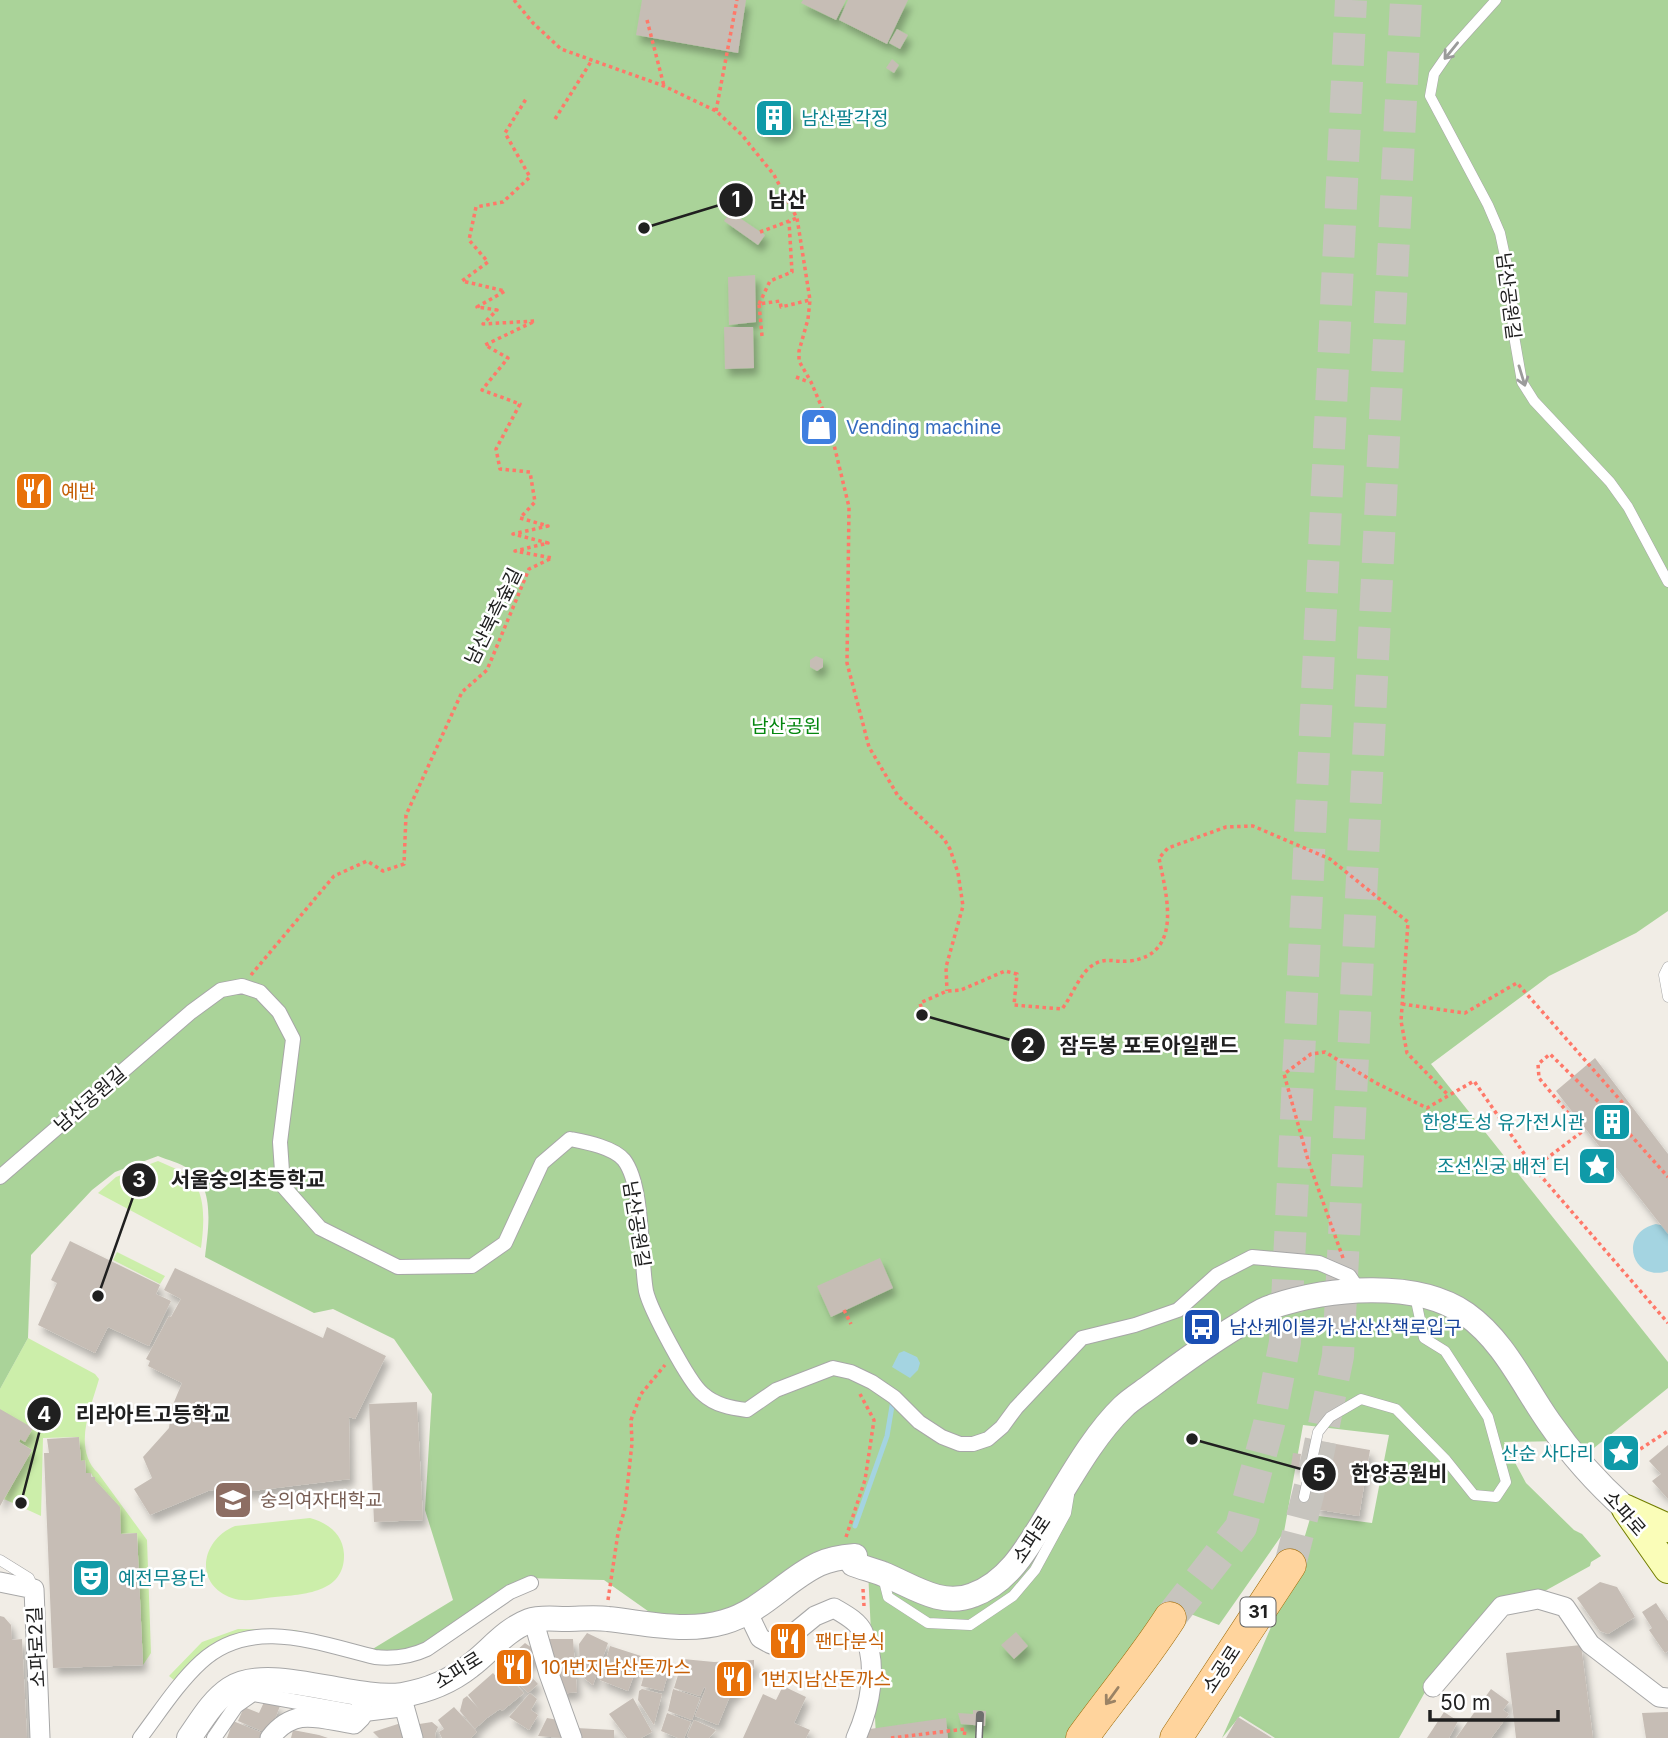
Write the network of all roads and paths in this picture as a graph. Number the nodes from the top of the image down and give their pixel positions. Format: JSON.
{"nodes":[{"id":1,"x":513,"y":0,"type":"edge"},
{"id":2,"x":737,"y":0,"type":"edge"},
{"id":3,"x":1496,"y":0,"type":"edge"},
{"id":4,"x":647,"y":20,"type":"dead end"},
{"id":5,"x":592,"y":60,"type":"junction"},
{"id":6,"x":664,"y":86,"type":"junction"},
{"id":7,"x":526,"y":99,"type":"dead end"},
{"id":8,"x":716,"y":111,"type":"junction"},
{"id":9,"x":555,"y":120,"type":"dead end"},
{"id":10,"x":797,"y":218,"type":"junction"},
{"id":11,"x":789,"y":221,"type":"junction"},
{"id":12,"x":760,"y":232,"type":"dead end"},
{"id":13,"x":810,"y":300,"type":"junction"},
{"id":14,"x":759,"y":304,"type":"junction"},
{"id":15,"x":762,"y":335,"type":"dead end"},
{"id":16,"x":796,"y":377,"type":"dead end"},
{"id":17,"x":811,"y":382,"type":"junction"},
{"id":18,"x":1668,"y":582,"type":"edge"},
{"id":19,"x":1668,"y":967,"type":"edge"},
{"id":20,"x":242,"y":986,"type":"junction"},
{"id":21,"x":947,"y":991,"type":"junction"},
{"id":22,"x":1668,"y":997,"type":"edge"},
{"id":23,"x":1402,"y":1004,"type":"junction"},
{"id":24,"x":923,"y":1014,"type":"dead end"},
{"id":25,"x":1449,"y":1096,"type":"junction"},
{"id":26,"x":1618,"y":1121,"type":"junction"},
{"id":27,"x":1534,"y":1168,"type":"junction"},
{"id":28,"x":0,"y":1177,"type":"edge"},
{"id":29,"x":1668,"y":1177,"type":"edge"},
{"id":30,"x":1354,"y":1283,"type":"junction"},
{"id":31,"x":1414,"y":1294,"type":"junction"},
{"id":32,"x":844,"y":1310,"type":"dead end"},
{"id":33,"x":1668,"y":1323,"type":"edge"},
{"id":34,"x":851,"y":1324,"type":"dead end"},
{"id":35,"x":675,"y":1352,"type":"junction"},
{"id":36,"x":860,"y":1394,"type":"dead end"},
{"id":37,"x":1668,"y":1431,"type":"edge"},
{"id":38,"x":1608,"y":1470,"type":"dead end"},
{"id":39,"x":1304,"y":1497,"type":"dead end"},
{"id":40,"x":1626,"y":1509,"type":"junction"},
{"id":41,"x":1668,"y":1528,"type":"edge"},
{"id":42,"x":0,"y":1560,"type":"edge"},
{"id":43,"x":846,"y":1561,"type":"junction"},
{"id":44,"x":1290,"y":1565,"type":"tunnel mouth"},
{"id":45,"x":1668,"y":1569,"type":"edge"},
{"id":46,"x":0,"y":1582,"type":"edge"},
{"id":47,"x":531,"y":1583,"type":"dead end"},
{"id":48,"x":34,"y":1590,"type":"junction"},
{"id":49,"x":748,"y":1613,"type":"junction"},
{"id":50,"x":606,"y":1618,"type":"junction"},
{"id":51,"x":1170,"y":1618,"type":"tunnel mouth"},
{"id":52,"x":533,"y":1619,"type":"junction"},
{"id":53,"x":862,"y":1630,"type":"junction"},
{"id":54,"x":1433,"y":1687,"type":"dead end"},
{"id":55,"x":362,"y":1693,"type":"junction"},
{"id":56,"x":1668,"y":1698,"type":"edge"},
{"id":57,"x":403,"y":1702,"type":"junction"},
{"id":58,"x":40,"y":1738,"type":"edge"},
{"id":59,"x":140,"y":1738,"type":"edge"},
{"id":60,"x":189,"y":1738,"type":"edge"},
{"id":61,"x":214,"y":1738,"type":"edge"},
{"id":62,"x":270,"y":1738,"type":"edge"},
{"id":63,"x":413,"y":1738,"type":"edge"},
{"id":64,"x":572,"y":1738,"type":"edge"},
{"id":65,"x":856,"y":1738,"type":"edge"},
{"id":66,"x":891,"y":1738,"type":"edge"},
{"id":67,"x":964,"y":1738,"type":"edge"},
{"id":68,"x":1082,"y":1738,"type":"edge"},
{"id":69,"x":1176,"y":1738,"type":"edge"}],
"edges":[{"from":1,"to":5,"type":"path"},
{"from":2,"to":8,"type":"path"},
{"from":3,"to":18,"type":"lane","name":"남산공원길","one_way":true},
{"from":4,"to":6,"type":"path"},
{"from":5,"to":6,"type":"path"},
{"from":5,"to":9,"type":"path"},
{"from":6,"to":8,"type":"path"},
{"from":7,"to":20,"type":"path","name":"남산북측숲길"},
{"from":8,"to":10,"type":"path"},
{"from":10,"to":11,"type":"path"},
{"from":10,"to":13,"type":"path"},
{"from":11,"to":12,"type":"path"},
{"from":11,"to":14,"type":"path"},
{"from":13,"to":14,"type":"path"},
{"from":13,"to":17,"type":"path"},
{"from":14,"to":15,"type":"path"},
{"from":16,"to":17,"type":"path"},
{"from":17,"to":21,"type":"path"},
{"from":19,"to":22,"type":"lane"},
{"from":20,"to":28,"type":"street","name":"남산공원길"},
{"from":20,"to":35,"type":"street","name":"남산공원길"},
{"from":21,"to":23,"type":"path"},
{"from":21,"to":24,"type":"path"},
{"from":23,"to":25,"type":"path"},
{"from":23,"to":26,"type":"path"},
{"from":25,"to":27,"type":"path"},
{"from":25,"to":30,"type":"path"},
{"from":26,"to":27,"type":"path"},
{"from":26,"to":29,"type":"path"},
{"from":27,"to":33,"type":"path"},
{"from":30,"to":31,"type":"street","name":"소파로"},
{"from":30,"to":35,"type":"street","name":"남산공원길"},
{"from":30,"to":43,"type":"street","name":"소파로"},
{"from":31,"to":39,"type":"lane"},
{"from":31,"to":40,"type":"street","name":"소파로"},
{"from":32,"to":34,"type":"path"},
{"from":35,"to":50,"type":"path"},
{"from":36,"to":43,"type":"path"},
{"from":37,"to":38,"type":"path"},
{"from":40,"to":41,"type":"main road"},
{"from":40,"to":45,"type":"main road","name":"소파로"},
{"from":42,"to":48,"type":"lane"},
{"from":43,"to":49,"type":"street"},
{"from":43,"to":53,"type":"path"},
{"from":44,"to":69,"type":"main road","name":"소공로","number":"31"},
{"from":46,"to":48,"type":"street","name":"소파로2길"},
{"from":47,"to":59,"type":"street"},
{"from":48,"to":58,"type":"street","name":"소파로2길"},
{"from":49,"to":50,"type":"street"},
{"from":49,"to":53,"type":"street"},
{"from":50,"to":52,"type":"street"},
{"from":51,"to":68,"type":"main road","one_way":true},
{"from":52,"to":57,"type":"street","name":"소파로"},
{"from":52,"to":64,"type":"street"},
{"from":53,"to":65,"type":"street"},
{"from":54,"to":56,"type":"street"},
{"from":55,"to":57,"type":"street","name":"소파로"},
{"from":55,"to":60,"type":"street","name":"소파로"},
{"from":55,"to":62,"type":"street"},
{"from":57,"to":61,"type":"street"},
{"from":57,"to":63,"type":"street"},
{"from":66,"to":67,"type":"path"}]}
